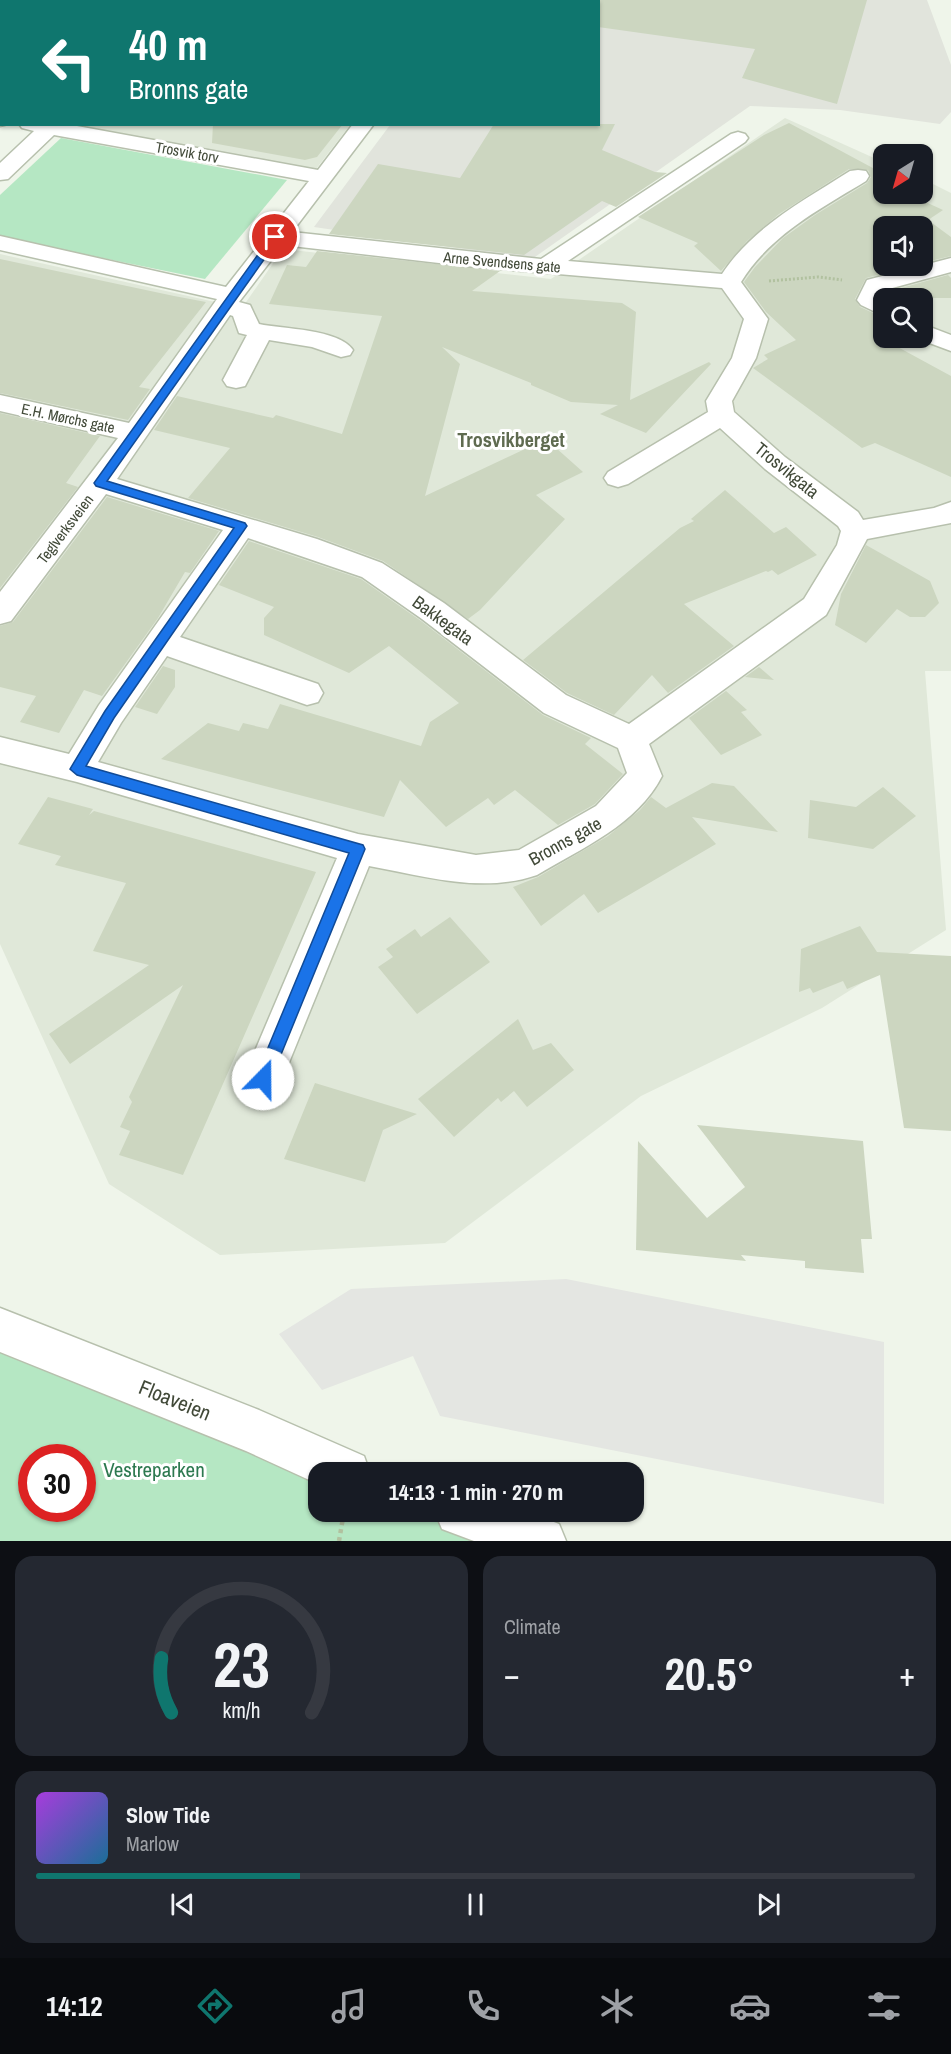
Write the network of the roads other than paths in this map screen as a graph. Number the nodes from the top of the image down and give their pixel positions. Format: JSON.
{"nodes":[{"id":1,"x":52,"y":126,"type":"edge"},
{"id":2,"x":362,"y":126,"type":"edge"},
{"id":3,"x":738,"y":138,"type":"dead end"},
{"id":4,"x":0,"y":174,"type":"edge"},
{"id":5,"x":858,"y":176,"type":"dead end"},
{"id":6,"x":323,"y":177,"type":"junction"},
{"id":7,"x":275,"y":237,"type":"junction"},
{"id":8,"x":0,"y":243,"type":"edge"},
{"id":9,"x":951,"y":265,"type":"edge"},
{"id":10,"x":545,"y":266,"type":"junction"},
{"id":11,"x":729,"y":282,"type":"junction"},
{"id":12,"x":874,"y":288,"type":"edge"},
{"id":13,"x":227,"y":301,"type":"junction"},
{"id":14,"x":261,"y":332,"type":"junction"},
{"id":15,"x":933,"y":336,"type":"edge"},
{"id":16,"x":951,"y":344,"type":"edge"},
{"id":17,"x":341,"y":350,"type":"dead end"},
{"id":18,"x":236,"y":380,"type":"dead end"},
{"id":19,"x":0,"y":403,"type":"edge"},
{"id":20,"x":722,"y":415,"type":"junction"},
{"id":21,"x":136,"y":433,"type":"junction"},
{"id":22,"x":618,"y":478,"type":"dead end"},
{"id":23,"x":100,"y":483,"type":"junction"},
{"id":24,"x":951,"y":512,"type":"edge"},
{"id":25,"x":241,"y":526,"type":"junction"},
{"id":26,"x":855,"y":531,"type":"junction"},
{"id":27,"x":0,"y":614,"type":"edge"},
{"id":28,"x":159,"y":642,"type":"junction"},
{"id":29,"x":307,"y":693,"type":"dead end"},
{"id":30,"x":631,"y":740,"type":"junction"},
{"id":31,"x":0,"y":750,"type":"edge"},
{"id":32,"x":77,"y":769,"type":"junction"},
{"id":33,"x":358,"y":849,"type":"junction"},
{"id":34,"x":263,"y":1079,"type":"dead end"},
{"id":35,"x":0,"y":1330,"type":"edge"},
{"id":36,"x":324,"y":1462,"type":"edge"},
{"id":37,"x":488,"y":1522,"type":"edge"},
{"id":38,"x":542,"y":1541,"type":"edge"}],
"edges":[{"from":1,"to":4,"type":"street"},
{"from":1,"to":6,"type":"street","name":"Trosvik torv"},
{"from":2,"to":6,"type":"street","name":"Teglverksveien"},
{"from":3,"to":10,"type":"street"},
{"from":5,"to":11,"type":"street"},
{"from":6,"to":7,"type":"street","name":"Teglverksveien"},
{"from":7,"to":10,"type":"street","name":"Arne Svendsens gate"},
{"from":7,"to":13,"type":"street","name":"Teglverksveien"},
{"from":8,"to":13,"type":"street"},
{"from":9,"to":12,"type":"street"},
{"from":10,"to":11,"type":"street","name":"Arne Svendsens gate"},
{"from":11,"to":20,"type":"street"},
{"from":13,"to":14,"type":"street"},
{"from":13,"to":21,"type":"street","name":"Teglverksveien"},
{"from":14,"to":17,"type":"street"},
{"from":14,"to":18,"type":"street"},
{"from":15,"to":16,"type":"street"},
{"from":19,"to":21,"type":"street","name":"E.H. Mørchs gate"},
{"from":20,"to":22,"type":"street"},
{"from":20,"to":26,"type":"street","name":"Trosvikgata"},
{"from":21,"to":23,"type":"street","name":"Teglverksveien"},
{"from":23,"to":25,"type":"street","name":"Bakkegata"},
{"from":23,"to":27,"type":"street","name":"Teglverksveien"},
{"from":24,"to":26,"type":"street"},
{"from":25,"to":28,"type":"street"},
{"from":25,"to":30,"type":"street","name":"Bakkegata"},
{"from":26,"to":30,"type":"street"},
{"from":28,"to":29,"type":"street"},
{"from":28,"to":32,"type":"street"},
{"from":30,"to":33,"type":"street","name":"Bronns gate"},
{"from":31,"to":32,"type":"street","name":"Bronns gate"},
{"from":32,"to":33,"type":"street","name":"Bronns gate"},
{"from":33,"to":34,"type":"street"},
{"from":35,"to":36,"type":"street","name":"Floaveien"},
{"from":37,"to":38,"type":"street"}]}
